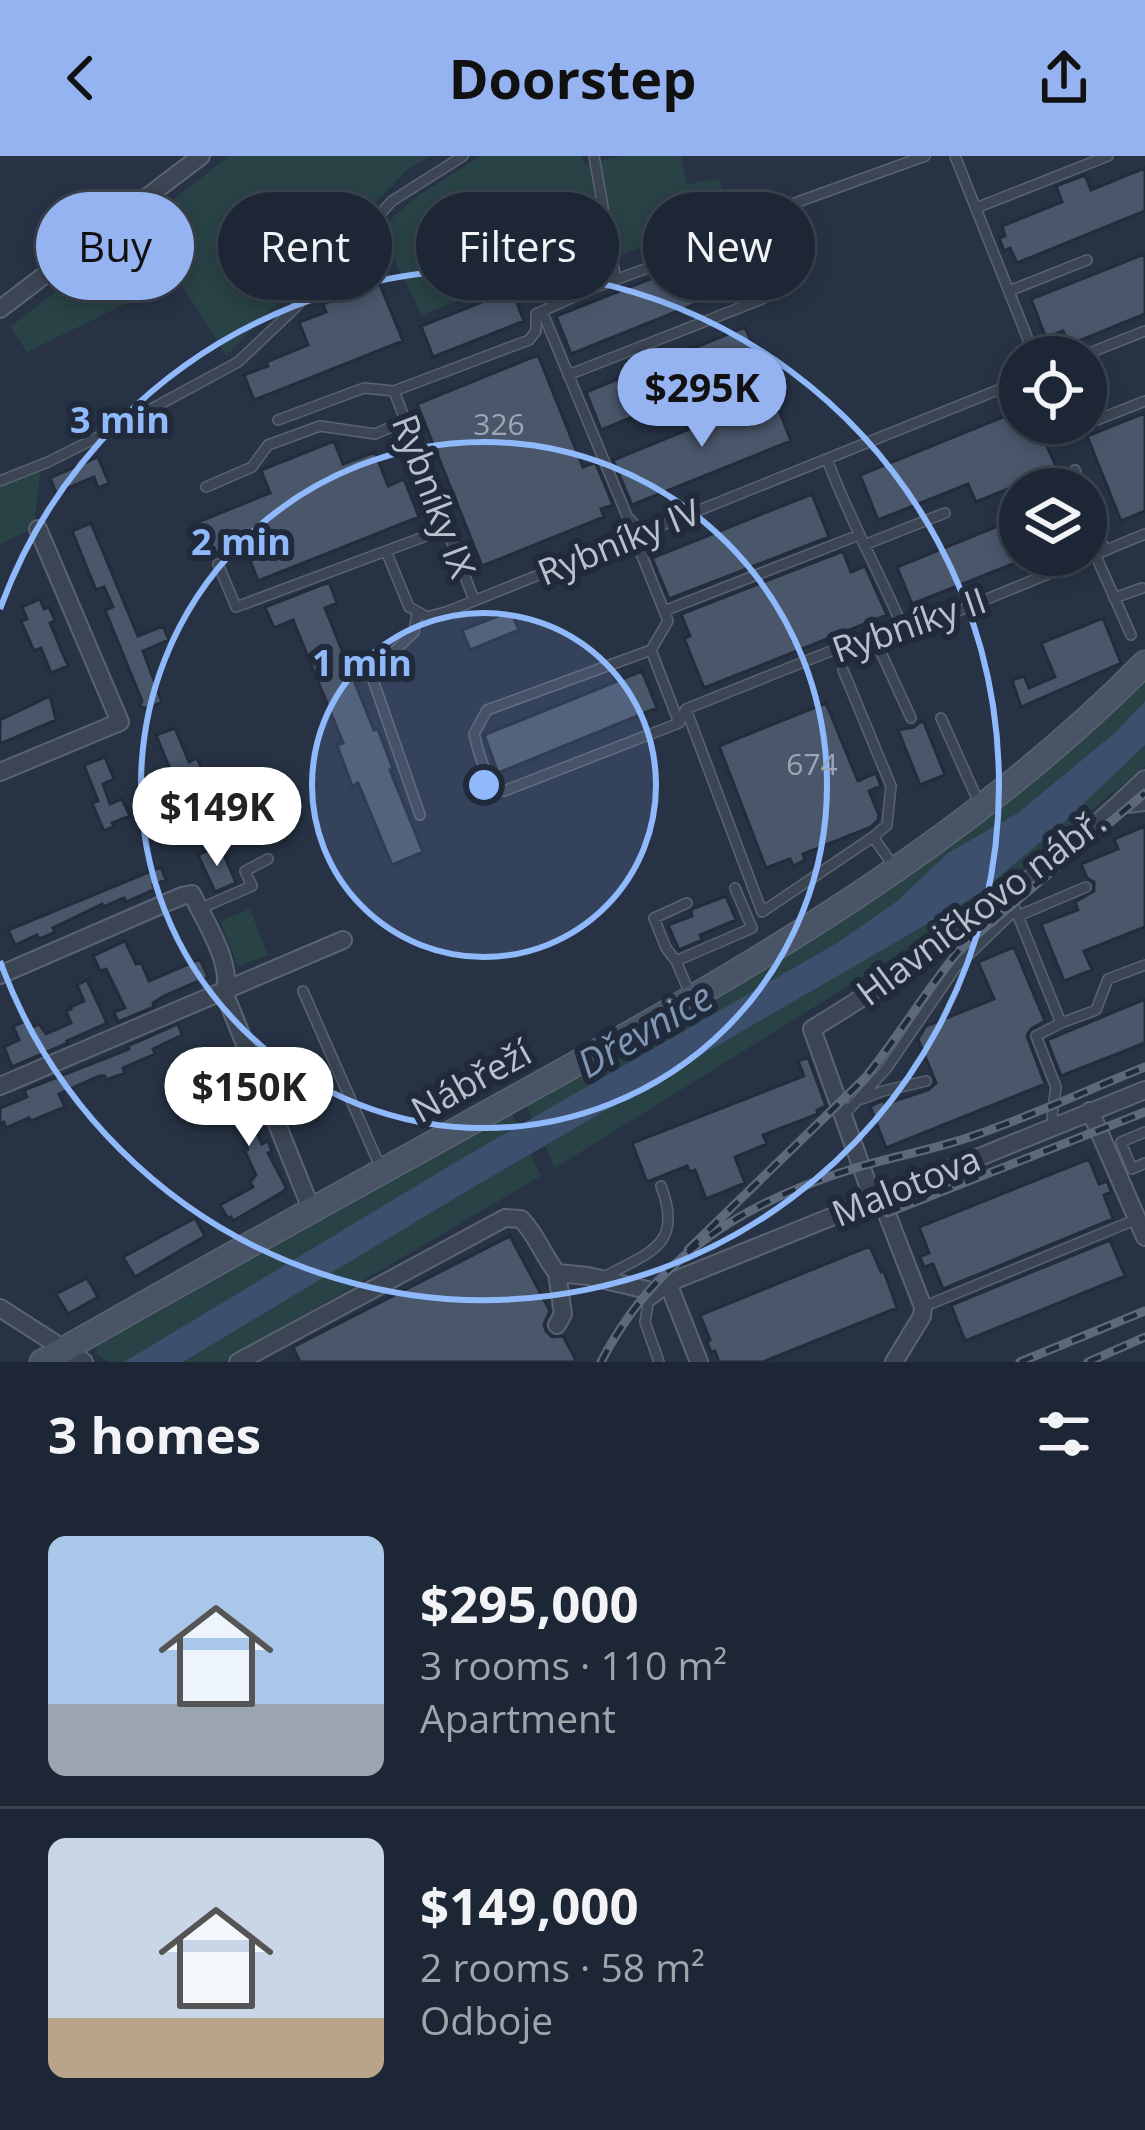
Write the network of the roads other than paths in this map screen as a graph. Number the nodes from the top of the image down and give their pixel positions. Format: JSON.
{"nodes":[{"id":1,"x":201,"y":156,"type":"edge"},
{"id":2,"x":463,"y":156,"type":"edge"},
{"id":3,"x":594,"y":156,"type":"edge"},
{"id":4,"x":925,"y":156,"type":"edge"},
{"id":5,"x":955,"y":156,"type":"edge"},
{"id":6,"x":1108,"y":156,"type":"edge"},
{"id":7,"x":600,"y":192,"type":"edge"},
{"id":8,"x":976,"y":208,"type":"junction"},
{"id":9,"x":1088,"y":260,"type":"dead end"},
{"id":10,"x":619,"y":279,"type":"edge"},
{"id":11,"x":1009,"y":291,"type":"junction"},
{"id":12,"x":568,"y":300,"type":"edge"},
{"id":13,"x":759,"y":300,"type":"edge"},
{"id":14,"x":0,"y":309,"type":"edge"},
{"id":15,"x":542,"y":311,"type":"junction"},
{"id":16,"x":1145,"y":331,"type":"edge"},
{"id":17,"x":1027,"y":336,"type":"edge"},
{"id":18,"x":1107,"y":346,"type":"edge"},
{"id":19,"x":568,"y":375,"type":"junction"},
{"id":20,"x":999,"y":389,"type":"edge"},
{"id":21,"x":394,"y":391,"type":"junction"},
{"id":22,"x":1145,"y":401,"type":"edge"},
{"id":23,"x":1107,"y":416,"type":"edge"},
{"id":24,"x":278,"y":419,"type":"dead end"},
{"id":25,"x":406,"y":422,"type":"junction"},
{"id":26,"x":827,"y":459,"type":"junction"},
{"id":27,"x":0,"y":481,"type":"edge"},
{"id":28,"x":206,"y":487,"type":"dead end"},
{"id":29,"x":945,"y":513,"type":"dead end"},
{"id":30,"x":38,"y":529,"type":"dead end"},
{"id":31,"x":1145,"y":534,"type":"edge"},
{"id":32,"x":638,"y":535,"type":"junction"},
{"id":33,"x":426,"y":536,"type":"dead end"},
{"id":34,"x":862,"y":540,"type":"junction"},
{"id":35,"x":1107,"y":549,"type":"edge"},
{"id":36,"x":386,"y":551,"type":"junction"},
{"id":37,"x":218,"y":564,"type":"dead end"},
{"id":38,"x":1107,"y":575,"type":"edge"},
{"id":39,"x":1042,"y":576,"type":"edge"},
{"id":40,"x":1142,"y":588,"type":"dead end"},
{"id":41,"x":1114,"y":598,"type":"junction"},
{"id":42,"x":474,"y":600,"type":"junction"},
{"id":43,"x":664,"y":611,"type":"junction"},
{"id":44,"x":417,"y":613,"type":"junction"},
{"id":45,"x":901,"y":623,"type":"junction"},
{"id":46,"x":873,"y":635,"type":"junction"},
{"id":47,"x":1131,"y":635,"type":"dead end"},
{"id":48,"x":650,"y":650,"type":"junction"},
{"id":49,"x":1145,"y":663,"type":"edge"},
{"id":50,"x":843,"y":670,"type":"dead end"},
{"id":51,"x":686,"y":709,"type":"junction"},
{"id":52,"x":910,"y":718,"type":"dead end"},
{"id":53,"x":941,"y":718,"type":"dead end"},
{"id":54,"x":680,"y":723,"type":"junction"},
{"id":55,"x":0,"y":772,"type":"edge"},
{"id":56,"x":1145,"y":779,"type":"edge"},
{"id":57,"x":1145,"y":802,"type":"edge"},
{"id":58,"x":1118,"y":805,"type":"junction"},
{"id":59,"x":981,"y":808,"type":"junction"},
{"id":60,"x":420,"y":815,"type":"dead end"},
{"id":61,"x":873,"y":837,"type":"junction"},
{"id":62,"x":268,"y":859,"type":"dead end"},
{"id":63,"x":895,"y":868,"type":"junction"},
{"id":64,"x":1086,"y":887,"type":"dead end"},
{"id":65,"x":735,"y":888,"type":"dead end"},
{"id":66,"x":687,"y":903,"type":"dead end"},
{"id":67,"x":1015,"y":907,"type":"junction"},
{"id":68,"x":199,"y":909,"type":"junction"},
{"id":69,"x":343,"y":940,"type":"dead end"},
{"id":70,"x":676,"y":962,"type":"junction"},
{"id":71,"x":1145,"y":965,"type":"edge"},
{"id":72,"x":0,"y":975,"type":"edge"},
{"id":73,"x":303,"y":991,"type":"dead end"},
{"id":74,"x":224,"y":992,"type":"junction"},
{"id":75,"x":693,"y":999,"type":"junction"},
{"id":76,"x":1061,"y":1023,"type":"junction"},
{"id":77,"x":926,"y":1081,"type":"dead end"},
{"id":78,"x":0,"y":1086,"type":"edge"},
{"id":79,"x":1145,"y":1090,"type":"edge"},
{"id":80,"x":849,"y":1109,"type":"junction"},
{"id":81,"x":1090,"y":1111,"type":"junction"},
{"id":82,"x":1055,"y":1125,"type":"junction"},
{"id":83,"x":1145,"y":1132,"type":"edge"},
{"id":84,"x":1145,"y":1163,"type":"edge"},
{"id":85,"x":382,"y":1171,"type":"junction"},
{"id":86,"x":661,"y":1186,"type":"dead end"},
{"id":87,"x":877,"y":1198,"type":"junction"},
{"id":88,"x":312,"y":1211,"type":"junction"},
{"id":89,"x":1137,"y":1219,"type":"junction"},
{"id":90,"x":1145,"y":1237,"type":"edge"},
{"id":91,"x":557,"y":1273,"type":"junction"},
{"id":92,"x":599,"y":1280,"type":"junction"},
{"id":93,"x":668,"y":1283,"type":"junction"},
{"id":94,"x":649,"y":1297,"type":"junction"},
{"id":95,"x":923,"y":1307,"type":"junction"},
{"id":96,"x":0,"y":1308,"type":"edge"},
{"id":97,"x":557,"y":1325,"type":"dead end"},
{"id":98,"x":75,"y":1355,"type":"edge"},
{"id":99,"x":42,"y":1362,"type":"edge"},
{"id":100,"x":238,"y":1362,"type":"edge"},
{"id":101,"x":659,"y":1362,"type":"edge"},
{"id":102,"x":699,"y":1362,"type":"edge"},
{"id":103,"x":894,"y":1362,"type":"edge"}],
"edges":[{"from":1,"to":14,"type":"street"},
{"from":2,"to":27,"type":"lane"},
{"from":3,"to":7,"type":"lane"},
{"from":4,"to":10,"type":"lane"},
{"from":5,"to":8,"type":"lane"},
{"from":6,"to":8,"type":"lane"},
{"from":8,"to":11,"type":"lane"},
{"from":9,"to":11,"type":"lane"},
{"from":11,"to":17,"type":"lane"},
{"from":12,"to":15,"type":"lane"},
{"from":13,"to":19,"type":"lane"},
{"from":15,"to":19,"type":"lane"},
{"from":15,"to":21,"type":"lane"},
{"from":16,"to":18,"type":"lane"},
{"from":19,"to":32,"type":"lane"},
{"from":20,"to":26,"type":"lane","name":"Rybníky IV"},
{"from":21,"to":24,"type":"lane"},
{"from":21,"to":25,"type":"lane","name":"Rybníky IX"},
{"from":22,"to":23,"type":"lane"},
{"from":25,"to":28,"type":"lane"},
{"from":25,"to":42,"type":"lane","name":"Rybníky IX"},
{"from":26,"to":32,"type":"lane","name":"Rybníky IV"},
{"from":26,"to":34,"type":"lane"},
{"from":29,"to":34,"type":"lane"},
{"from":30,"to":55,"type":"street"},
{"from":31,"to":35,"type":"lane","name":"Rybníky II"},
{"from":32,"to":42,"type":"lane","name":"Rybníky IV"},
{"from":32,"to":43,"type":"lane"},
{"from":33,"to":36,"type":"lane"},
{"from":34,"to":43,"type":"lane"},
{"from":34,"to":45,"type":"lane"},
{"from":36,"to":37,"type":"lane"},
{"from":36,"to":44,"type":"lane"},
{"from":38,"to":41,"type":"lane"},
{"from":39,"to":45,"type":"lane","name":"Rybníky II"},
{"from":40,"to":41,"type":"lane"},
{"from":41,"to":47,"type":"lane"},
{"from":42,"to":44,"type":"lane","name":"Rybníky IV"},
{"from":43,"to":48,"type":"lane"},
{"from":44,"to":60,"type":"lane"},
{"from":45,"to":46,"type":"lane","name":"Rybníky II"},
{"from":46,"to":51,"type":"lane","name":"Rybníky II"},
{"from":46,"to":52,"type":"lane"},
{"from":48,"to":54,"type":"lane"},
{"from":48,"to":54,"type":"lane"},
{"from":49,"to":59,"type":"street","name":"Nábřeží"},
{"from":50,"to":61,"type":"lane"},
{"from":51,"to":54,"type":"lane"},
{"from":51,"to":61,"type":"lane"},
{"from":53,"to":59,"type":"lane"},
{"from":56,"to":58,"type":"street","name":"Hlavničkovo nábř."},
{"from":57,"to":58,"type":"street"},
{"from":58,"to":67,"type":"street","name":"Hlavničkovo nábř."},
{"from":59,"to":63,"type":"street","name":"Nábřeží"},
{"from":61,"to":63,"type":"lane"},
{"from":62,"to":68,"type":"lane"},
{"from":63,"to":75,"type":"street","name":"Nábřeží"},
{"from":64,"to":67,"type":"lane"},
{"from":65,"to":70,"type":"lane"},
{"from":66,"to":70,"type":"lane"},
{"from":67,"to":76,"type":"lane"},
{"from":67,"to":80,"type":"lane"},
{"from":67,"to":80,"type":"street","name":"Hlavničkovo nábř."},
{"from":68,"to":72,"type":"street"},
{"from":68,"to":74,"type":"street"},
{"from":69,"to":74,"type":"street"},
{"from":70,"to":75,"type":"lane"},
{"from":71,"to":76,"type":"lane"},
{"from":73,"to":85,"type":"lane"},
{"from":74,"to":78,"type":"street"},
{"from":74,"to":88,"type":"street"},
{"from":75,"to":85,"type":"street","name":"Nábřeží"},
{"from":76,"to":82,"type":"lane"},
{"from":77,"to":80,"type":"lane"},
{"from":79,"to":81,"type":"street","name":"Malotova"},
{"from":80,"to":87,"type":"street"},
{"from":81,"to":82,"type":"street","name":"Malotova"},
{"from":81,"to":89,"type":"street"},
{"from":82,"to":87,"type":"street","name":"Malotova"},
{"from":83,"to":84,"type":"lane"},
{"from":85,"to":88,"type":"street","name":"Nábřeží"},
{"from":86,"to":92,"type":"lane"},
{"from":87,"to":93,"type":"street","name":"Malotova"},
{"from":87,"to":95,"type":"street"},
{"from":88,"to":98,"type":"street","name":"Nábřeží"},
{"from":89,"to":90,"type":"street"},
{"from":89,"to":95,"type":"lane"},
{"from":91,"to":92,"type":"street"},
{"from":91,"to":97,"type":"street"},
{"from":91,"to":100,"type":"street"},
{"from":92,"to":94,"type":"street"},
{"from":93,"to":94,"type":"street","name":"Malotova"},
{"from":93,"to":102,"type":"street"},
{"from":94,"to":101,"type":"lane"},
{"from":95,"to":103,"type":"street"},
{"from":96,"to":98,"type":"street"},
{"from":98,"to":99,"type":"street","name":"Nábřeží"}]}
